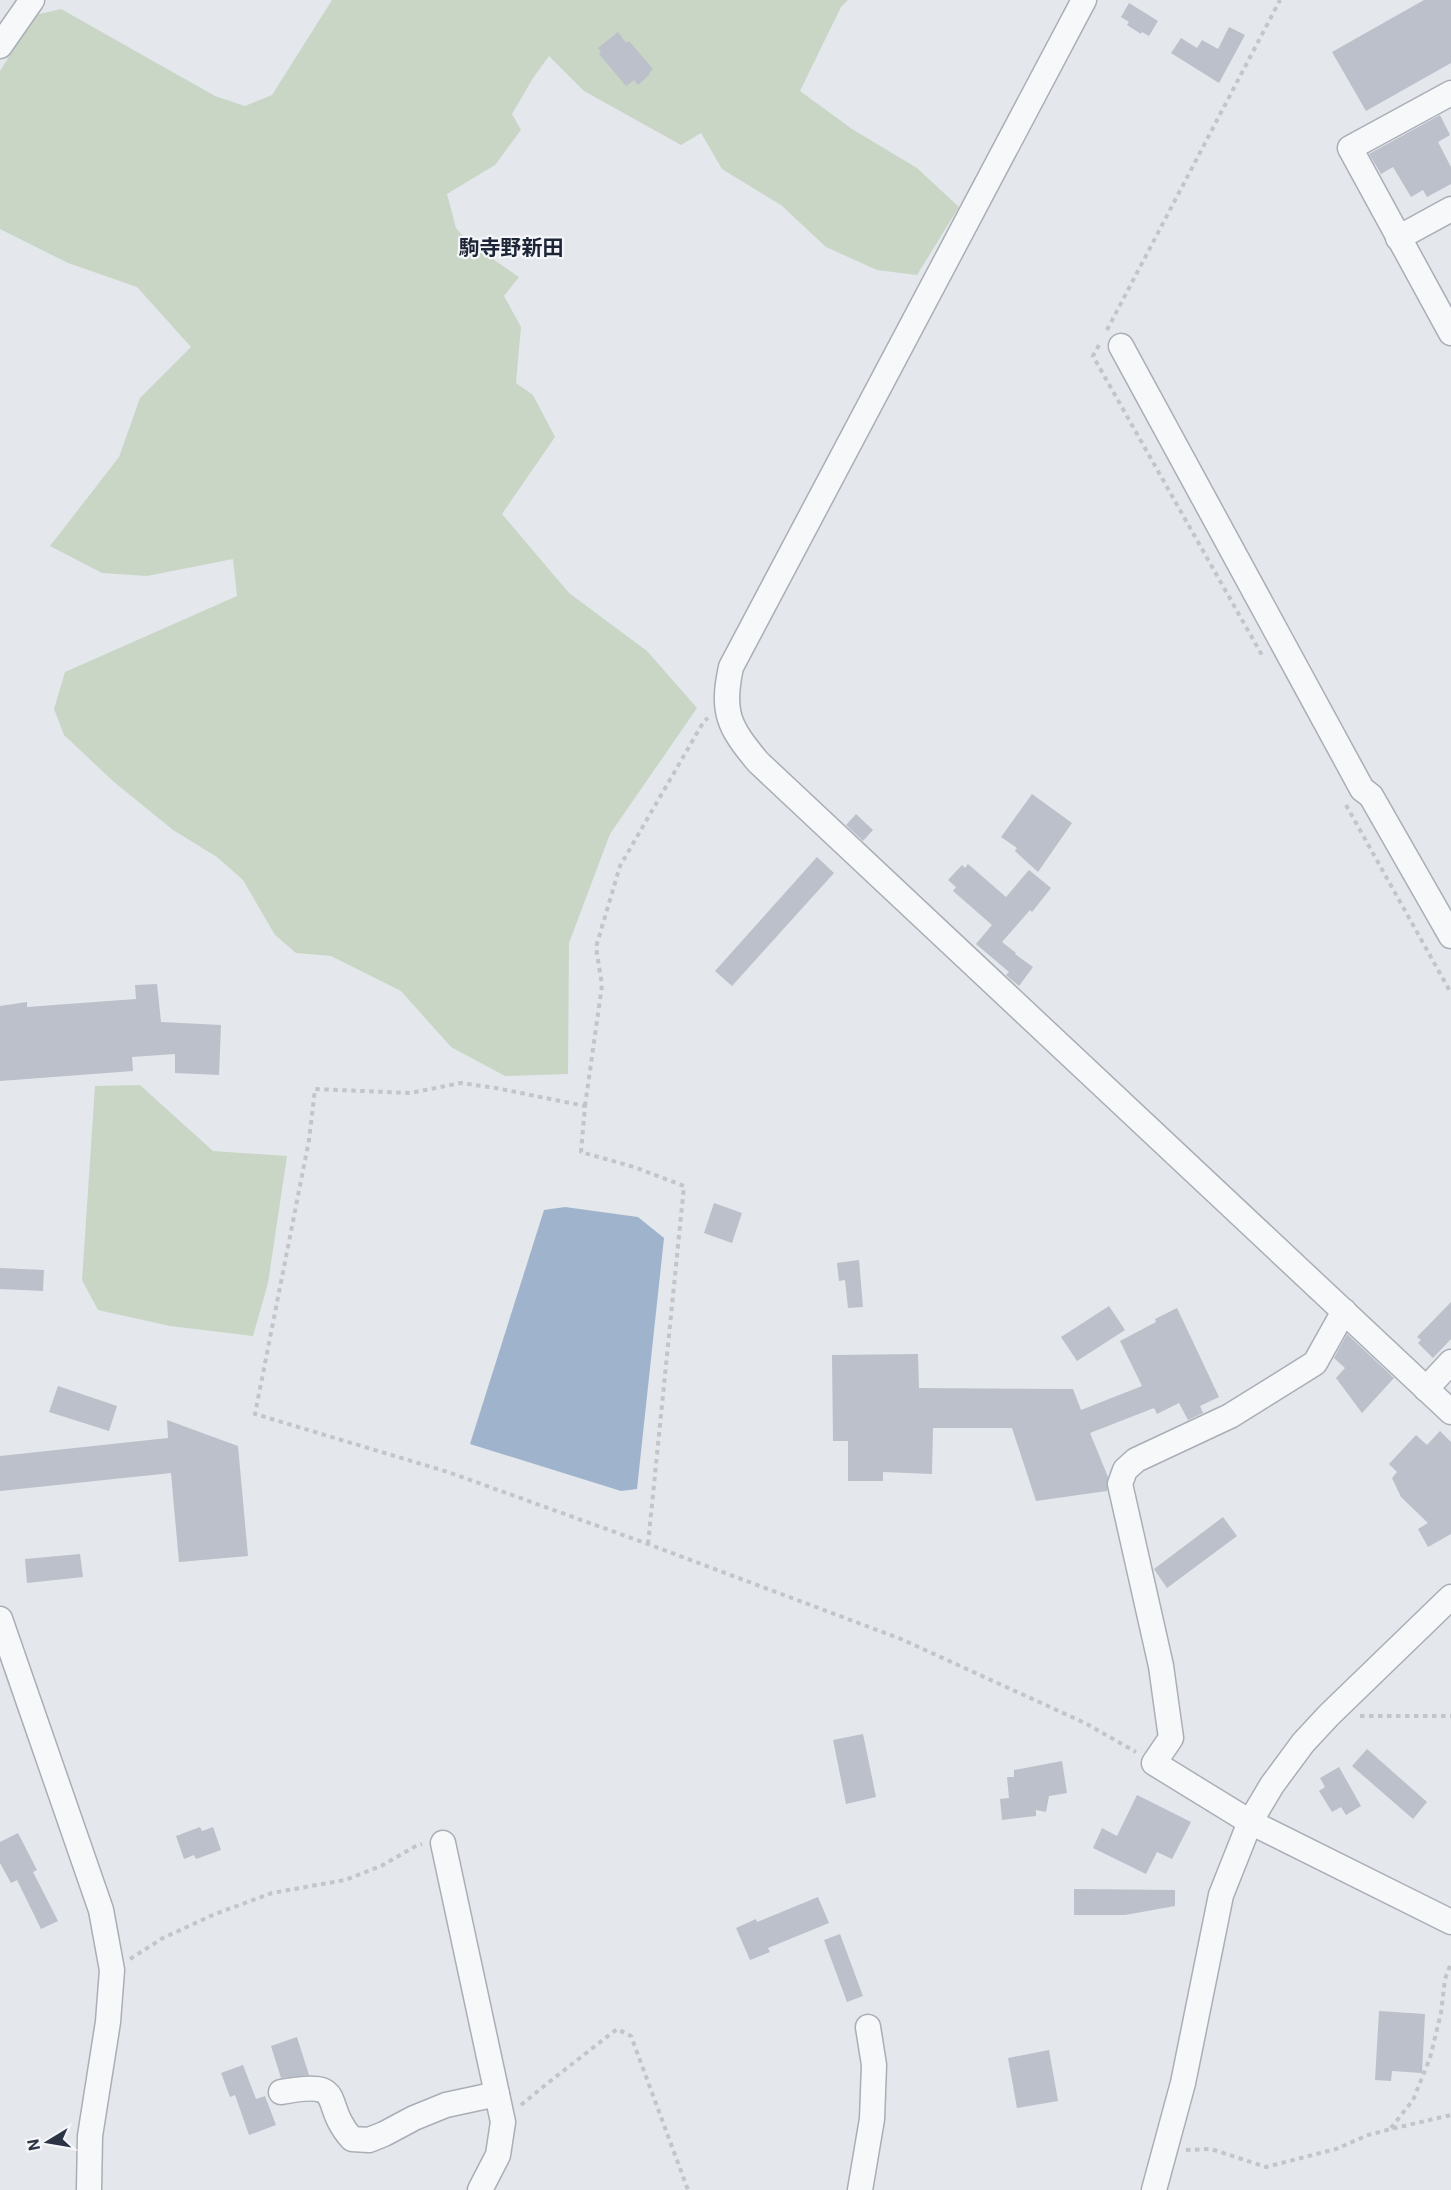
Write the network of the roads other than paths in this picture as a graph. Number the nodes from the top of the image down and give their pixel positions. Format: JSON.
{"nodes":[{"id":1,"x":32,"y":0,"type":"edge"},
{"id":2,"x":1084,"y":0,"type":"edge"},
{"id":3,"x":0,"y":46,"type":"edge"},
{"id":4,"x":1451,"y":93,"type":"edge"},
{"id":5,"x":1451,"y":209,"type":"edge"},
{"id":6,"x":1398,"y":238,"type":"junction"},
{"id":7,"x":1451,"y":333,"type":"edge"},
{"id":8,"x":1121,"y":346,"type":"dead end"},
{"id":9,"x":1451,"y":936,"type":"edge"},
{"id":10,"x":1344,"y":1311,"type":"junction"},
{"id":11,"x":1451,"y":1362,"type":"edge"},
{"id":12,"x":1426,"y":1389,"type":"junction"},
{"id":13,"x":1451,"y":1412,"type":"edge"},
{"id":14,"x":1451,"y":1597,"type":"edge"},
{"id":15,"x":0,"y":1619,"type":"edge"},
{"id":16,"x":1250,"y":1822,"type":"junction"},
{"id":17,"x":443,"y":1843,"type":"road end"},
{"id":18,"x":1451,"y":1922,"type":"edge"},
{"id":19,"x":868,"y":2026,"type":"dead end"},
{"id":20,"x":281,"y":2092,"type":"dead end"},
{"id":21,"x":497,"y":2094,"type":"junction"},
{"id":22,"x":89,"y":2190,"type":"edge"},
{"id":23,"x":480,"y":2190,"type":"edge"},
{"id":24,"x":860,"y":2190,"type":"edge"},
{"id":25,"x":1154,"y":2190,"type":"edge"}],
"edges":[{"from":1,"to":3,"type":"street"},
{"from":2,"to":10,"type":"street"},
{"from":4,"to":6,"type":"street"},
{"from":5,"to":6,"type":"street"},
{"from":6,"to":7,"type":"street"},
{"from":8,"to":9,"type":"street"},
{"from":10,"to":12,"type":"street"},
{"from":10,"to":16,"type":"street"},
{"from":11,"to":12,"type":"street"},
{"from":12,"to":13,"type":"street"},
{"from":14,"to":16,"type":"street"},
{"from":15,"to":22,"type":"street"},
{"from":16,"to":18,"type":"street"},
{"from":16,"to":25,"type":"street"},
{"from":17,"to":21,"type":"street"},
{"from":19,"to":24,"type":"street"},
{"from":20,"to":21,"type":"street"},
{"from":21,"to":23,"type":"street"}]}
